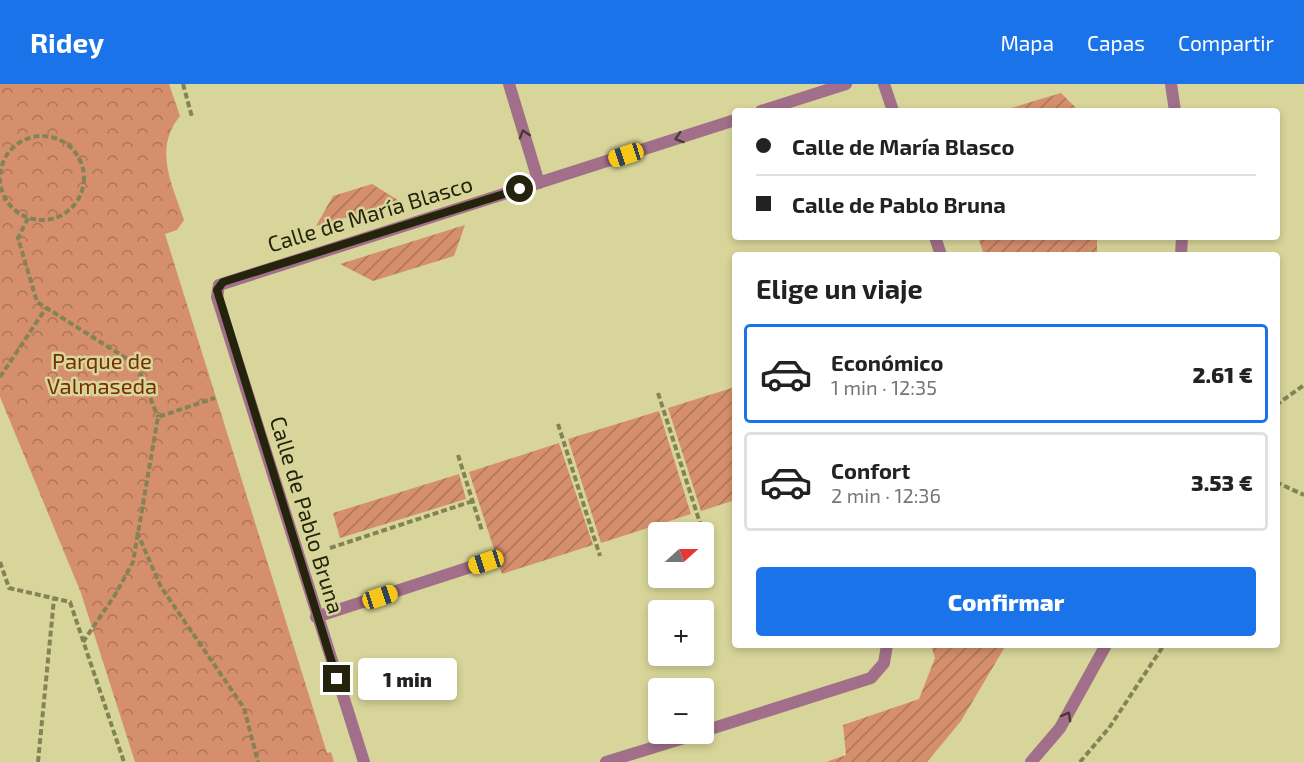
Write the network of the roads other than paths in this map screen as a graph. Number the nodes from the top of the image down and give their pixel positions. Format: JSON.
{"nodes":[{"id":1,"x":509,"y":84,"type":"edge"},
{"id":2,"x":846,"y":84,"type":"edge"},
{"id":3,"x":884,"y":84,"type":"edge"},
{"id":4,"x":1171,"y":84,"type":"edge"},
{"id":5,"x":770,"y":108,"type":"edge"},
{"id":6,"x":892,"y":108,"type":"edge"},
{"id":7,"x":1175,"y":108,"type":"edge"},
{"id":8,"x":732,"y":121,"type":"edge"},
{"id":9,"x":539,"y":183,"type":"junction"},
{"id":10,"x":223,"y":282,"type":"joint"},
{"id":11,"x":486,"y":562,"type":"dead end"},
{"id":12,"x":316,"y":617,"type":"junction"},
{"id":13,"x":886,"y":648,"type":"edge"},
{"id":14,"x":1104,"y":648,"type":"edge"},
{"id":15,"x":714,"y":728,"type":"edge"},
{"id":16,"x":664,"y":744,"type":"edge"},
{"id":17,"x":364,"y":762,"type":"edge"},
{"id":18,"x":606,"y":762,"type":"edge"},
{"id":19,"x":1031,"y":762,"type":"edge"}],
"edges":[{"from":9,"to":1,"type":"street","one_way":true},
{"from":2,"to":5,"type":"street"},
{"from":3,"to":6,"type":"street"},
{"from":4,"to":7,"type":"street"},
{"from":8,"to":9,"type":"street","name":"Calle de María Blasco","one_way":true},
{"from":9,"to":10,"type":"street","name":"Calle de María Blasco"},
{"from":10,"to":12,"type":"street","name":"Calle de Pablo Bruna"},
{"from":11,"to":12,"type":"street"},
{"from":12,"to":17,"type":"street","name":"Calle de Pablo Bruna"},
{"from":13,"to":15,"type":"street"},
{"from":19,"to":14,"type":"street","one_way":true},
{"from":16,"to":18,"type":"street"}]}
